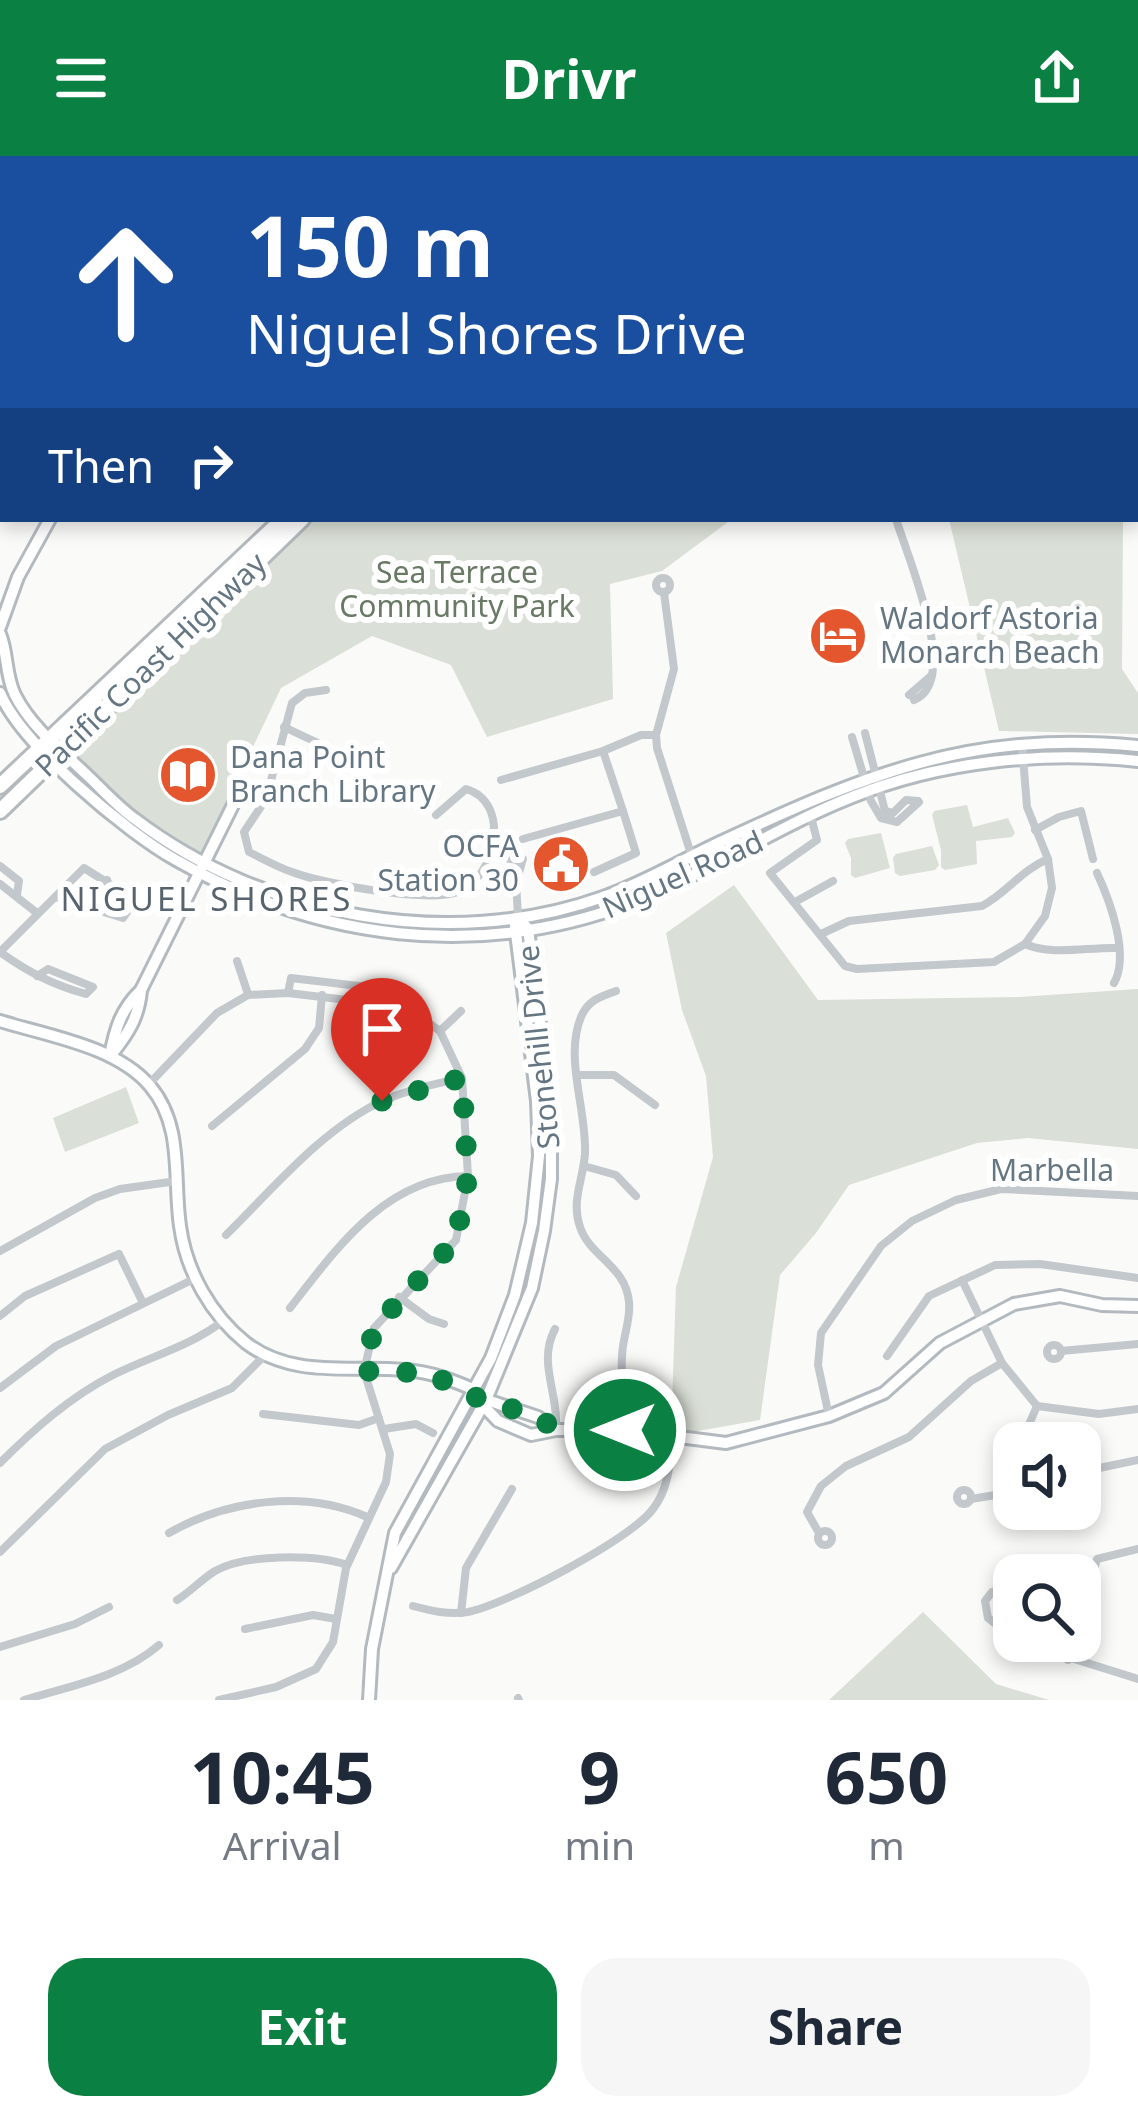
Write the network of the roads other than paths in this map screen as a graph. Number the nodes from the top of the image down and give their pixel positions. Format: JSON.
{"nodes":[{"id":1,"x":48,"y":522,"type":"edge"},
{"id":2,"x":281,"y":522,"type":"edge"},
{"id":3,"x":298,"y":522,"type":"edge"},
{"id":4,"x":897,"y":522,"type":"edge"},
{"id":5,"x":664,"y":593,"type":"dead end"},
{"id":6,"x":209,"y":597,"type":"junction"},
{"id":7,"x":0,"y":630,"type":"edge"},
{"id":8,"x":326,"y":690,"type":"dead end"},
{"id":9,"x":0,"y":694,"type":"edge"},
{"id":10,"x":912,"y":698,"type":"dead end"},
{"id":11,"x":284,"y":727,"type":"junction"},
{"id":12,"x":865,"y":733,"type":"dead end"},
{"id":13,"x":656,"y":735,"type":"junction"},
{"id":14,"x":852,"y":737,"type":"dead end"},
{"id":15,"x":320,"y":744,"type":"dead end"},
{"id":16,"x":1022,"y":745,"type":"junction"},
{"id":17,"x":1138,"y":746,"type":"edge"},
{"id":18,"x":52,"y":750,"type":"junction"},
{"id":19,"x":603,"y":751,"type":"junction"},
{"id":20,"x":1023,"y":760,"type":"junction"},
{"id":21,"x":1138,"y":761,"type":"edge"},
{"id":22,"x":869,"y":776,"type":"junction"},
{"id":23,"x":501,"y":780,"type":"dead end"},
{"id":24,"x":0,"y":786,"type":"edge"},
{"id":25,"x":873,"y":790,"type":"junction"},
{"id":26,"x":237,"y":797,"type":"joint"},
{"id":27,"x":266,"y":800,"type":"junction"},
{"id":28,"x":293,"y":802,"type":"dead end"},
{"id":29,"x":0,"y":811,"type":"edge"},
{"id":30,"x":623,"y":811,"type":"junction"},
{"id":31,"x":436,"y":814,"type":"dead end"},
{"id":32,"x":812,"y":817,"type":"junction"},
{"id":33,"x":1036,"y":830,"type":"junction"},
{"id":34,"x":523,"y":839,"type":"dead end"},
{"id":35,"x":489,"y":852,"type":"junction"},
{"id":36,"x":692,"y":857,"type":"junction"},
{"id":37,"x":1048,"y":859,"type":"junction"},
{"id":38,"x":1093,"y":859,"type":"dead end"},
{"id":39,"x":0,"y":866,"type":"edge"},
{"id":40,"x":204,"y":868,"type":"junction"},
{"id":41,"x":594,"y":872,"type":"dead end"},
{"id":42,"x":1097,"y":873,"type":"dead end"},
{"id":43,"x":107,"y":880,"type":"junction"},
{"id":44,"x":833,"y":881,"type":"dead end"},
{"id":45,"x":0,"y":884,"type":"edge"},
{"id":46,"x":17,"y":895,"type":"junction"},
{"id":47,"x":55,"y":897,"type":"junction"},
{"id":48,"x":795,"y":902,"type":"junction"},
{"id":49,"x":91,"y":907,"type":"junction"},
{"id":50,"x":37,"y":913,"type":"junction"},
{"id":51,"x":518,"y":916,"type":"junction"},
{"id":52,"x":528,"y":929,"type":"junction"},
{"id":53,"x":513,"y":931,"type":"junction"},
{"id":54,"x":821,"y":934,"type":"junction"},
{"id":55,"x":1025,"y":944,"type":"junction"},
{"id":56,"x":1118,"y":948,"type":"junction"},
{"id":57,"x":0,"y":952,"type":"edge"},
{"id":58,"x":237,"y":962,"type":"dead end"},
{"id":59,"x":37,"y":976,"type":"junction"},
{"id":60,"x":1114,"y":983,"type":"dead end"},
{"id":61,"x":616,"y":991,"type":"dead end"},
{"id":62,"x":288,"y":992,"type":"junction"},
{"id":63,"x":248,"y":994,"type":"junction"},
{"id":64,"x":322,"y":995,"type":"junction"},
{"id":65,"x":406,"y":1007,"type":"junction"},
{"id":66,"x":460,"y":1011,"type":"dead end"},
{"id":67,"x":0,"y":1021,"type":"edge"},
{"id":68,"x":440,"y":1031,"type":"junction"},
{"id":69,"x":110,"y":1056,"type":"junction"},
{"id":70,"x":578,"y":1075,"type":"junction"},
{"id":71,"x":462,"y":1078,"type":"junction"},
{"id":72,"x":148,"y":1084,"type":"junction"},
{"id":73,"x":655,"y":1105,"type":"dead end"},
{"id":74,"x":212,"y":1126,"type":"dead end"},
{"id":75,"x":584,"y":1166,"type":"junction"},
{"id":76,"x":468,"y":1176,"type":"junction"},
{"id":77,"x":178,"y":1181,"type":"junction"},
{"id":78,"x":636,"y":1196,"type":"dead end"},
{"id":79,"x":1138,"y":1196,"type":"edge"},
{"id":80,"x":226,"y":1235,"type":"dead end"},
{"id":81,"x":456,"y":1240,"type":"junction"},
{"id":82,"x":470,"y":1245,"type":"dead end"},
{"id":83,"x":0,"y":1251,"type":"edge"},
{"id":84,"x":1138,"y":1278,"type":"edge"},
{"id":85,"x":194,"y":1279,"type":"junction"},
{"id":86,"x":962,"y":1280,"type":"junction"},
{"id":87,"x":399,"y":1297,"type":"junction"},
{"id":88,"x":142,"y":1301,"type":"junction"},
{"id":89,"x":1138,"y":1306,"type":"edge"},
{"id":90,"x":290,"y":1308,"type":"dead end"},
{"id":91,"x":0,"y":1316,"type":"edge"},
{"id":92,"x":980,"y":1319,"type":"junction"},
{"id":93,"x":224,"y":1322,"type":"junction"},
{"id":94,"x":444,"y":1324,"type":"dead end"},
{"id":95,"x":555,"y":1329,"type":"dead end"},
{"id":96,"x":1138,"y":1344,"type":"edge"},
{"id":97,"x":1061,"y":1351,"type":"dead end"},
{"id":98,"x":265,"y":1354,"type":"junction"},
{"id":99,"x":886,"y":1356,"type":"dead end"},
{"id":100,"x":1002,"y":1364,"type":"junction"},
{"id":101,"x":364,"y":1371,"type":"junction"},
{"id":102,"x":0,"y":1388,"type":"edge"},
{"id":103,"x":478,"y":1397,"type":"junction"},
{"id":104,"x":1037,"y":1406,"type":"junction"},
{"id":105,"x":1138,"y":1409,"type":"edge"},
{"id":106,"x":263,"y":1414,"type":"dead end"},
{"id":107,"x":829,"y":1415,"type":"junction"},
{"id":108,"x":380,"y":1418,"type":"junction"},
{"id":109,"x":1030,"y":1422,"type":"edge"},
{"id":110,"x":384,"y":1429,"type":"junction"},
{"id":111,"x":556,"y":1430,"type":"junction"},
{"id":112,"x":625,"y":1430,"type":"junction"},
{"id":113,"x":434,"y":1433,"type":"dead end"},
{"id":114,"x":672,"y":1438,"type":"junction"},
{"id":115,"x":1138,"y":1460,"type":"edge"},
{"id":116,"x":0,"y":1463,"type":"edge"},
{"id":117,"x":1101,"y":1468,"type":"edge"},
{"id":118,"x":512,"y":1489,"type":"dead end"},
{"id":119,"x":993,"y":1495,"type":"edge"},
{"id":120,"x":971,"y":1499,"type":"dead end"},
{"id":121,"x":367,"y":1517,"type":"junction"},
{"id":122,"x":169,"y":1533,"type":"dead end"},
{"id":123,"x":819,"y":1533,"type":"dead end"},
{"id":124,"x":1138,"y":1549,"type":"edge"},
{"id":125,"x":0,"y":1552,"type":"edge"},
{"id":126,"x":1101,"y":1558,"type":"edge"},
{"id":127,"x":347,"y":1565,"type":"junction"},
{"id":128,"x":993,"y":1592,"type":"edge"},
{"id":129,"x":177,"y":1600,"type":"dead end"},
{"id":130,"x":413,"y":1606,"type":"dead end"},
{"id":131,"x":109,"y":1607,"type":"dead end"},
{"id":132,"x":461,"y":1613,"type":"junction"},
{"id":133,"x":336,"y":1619,"type":"junction"},
{"id":134,"x":993,"y":1622,"type":"edge"},
{"id":135,"x":245,"y":1629,"type":"dead end"},
{"id":136,"x":159,"y":1646,"type":"dead end"},
{"id":137,"x":0,"y":1647,"type":"edge"},
{"id":138,"x":1076,"y":1662,"type":"edge"},
{"id":139,"x":1138,"y":1678,"type":"edge"},
{"id":140,"x":24,"y":1700,"type":"edge"},
{"id":141,"x":219,"y":1700,"type":"edge"},
{"id":142,"x":369,"y":1700,"type":"edge"}],
"edges":[{"from":1,"to":7,"type":"main road"},
{"from":2,"to":6,"type":"highway","name":"Pacific Coast Highway"},
{"from":3,"to":6,"type":"highway","name":"Pacific Coast Highway"},
{"from":4,"to":10,"type":"street"},
{"from":5,"to":13,"type":"street"},
{"from":6,"to":18,"type":"highway","name":"Pacific Coast Highway"},
{"from":7,"to":18,"type":"main road"},
{"from":8,"to":11,"type":"street"},
{"from":9,"to":18,"type":"main road"},
{"from":11,"to":15,"type":"street"},
{"from":11,"to":27,"type":"street"},
{"from":12,"to":22,"type":"street"},
{"from":13,"to":19,"type":"street"},
{"from":13,"to":36,"type":"street"},
{"from":14,"to":22,"type":"street"},
{"from":16,"to":17,"type":"main road","name":"Niguel Road"},
{"from":16,"to":20,"type":"street"},
{"from":16,"to":22,"type":"main road","name":"Niguel Road"},
{"from":18,"to":24,"type":"highway","name":"Pacific Coast Highway"},
{"from":18,"to":29,"type":"highway","name":"Pacific Coast Highway"},
{"from":18,"to":40,"type":"main road","name":"Niguel Road"},
{"from":19,"to":23,"type":"street"},
{"from":19,"to":30,"type":"street"},
{"from":20,"to":21,"type":"main road","name":"Niguel Road"},
{"from":20,"to":25,"type":"main road","name":"Niguel Road"},
{"from":20,"to":33,"type":"street"},
{"from":22,"to":25,"type":"street"},
{"from":22,"to":36,"type":"main road","name":"Niguel Road"},
{"from":25,"to":25,"type":"street"},
{"from":25,"to":32,"type":"main road","name":"Niguel Road"},
{"from":26,"to":27,"type":"street"},
{"from":26,"to":40,"type":"main road"},
{"from":27,"to":28,"type":"street"},
{"from":27,"to":35,"type":"street"},
{"from":30,"to":34,"type":"street"},
{"from":30,"to":41,"type":"street"},
{"from":31,"to":35,"type":"street"},
{"from":32,"to":48,"type":"street"},
{"from":32,"to":52,"type":"main road","name":"Niguel Road"},
{"from":33,"to":37,"type":"street"},
{"from":33,"to":38,"type":"street"},
{"from":35,"to":51,"type":"street","name":"Stonehill Drive"},
{"from":36,"to":51,"type":"main road","name":"Niguel Road"},
{"from":37,"to":54,"type":"street"},
{"from":37,"to":55,"type":"street"},
{"from":39,"to":46,"type":"street"},
{"from":40,"to":51,"type":"main road","name":"Niguel Road"},
{"from":40,"to":53,"type":"main road","name":"Niguel Road"},
{"from":40,"to":69,"type":"main road"},
{"from":42,"to":56,"type":"street"},
{"from":43,"to":47,"type":"street"},
{"from":43,"to":49,"type":"street"},
{"from":43,"to":49,"type":"street"},
{"from":44,"to":48,"type":"street"},
{"from":45,"to":46,"type":"street"},
{"from":46,"to":50,"type":"street"},
{"from":47,"to":49,"type":"street"},
{"from":47,"to":50,"type":"street"},
{"from":48,"to":54,"type":"street"},
{"from":50,"to":57,"type":"street"},
{"from":51,"to":52,"type":"main road","name":"Stonehill Drive"},
{"from":51,"to":53,"type":"main road","name":"Stonehill Drive"},
{"from":52,"to":53,"type":"main road","name":"Niguel Road"},
{"from":52,"to":103,"type":"main road","name":"Stonehill Drive"},
{"from":53,"to":103,"type":"main road","name":"Stonehill Drive"},
{"from":54,"to":55,"type":"street"},
{"from":55,"to":56,"type":"street"},
{"from":56,"to":60,"type":"street"},
{"from":57,"to":59,"type":"street"},
{"from":58,"to":63,"type":"street"},
{"from":59,"to":59,"type":"street"},
{"from":61,"to":70,"type":"street"},
{"from":62,"to":63,"type":"street"},
{"from":62,"to":64,"type":"street"},
{"from":62,"to":65,"type":"street"},
{"from":63,"to":72,"type":"street"},
{"from":64,"to":65,"type":"street"},
{"from":64,"to":74,"type":"street"},
{"from":65,"to":68,"type":"street"},
{"from":66,"to":68,"type":"street"},
{"from":67,"to":69,"type":"main road"},
{"from":68,"to":71,"type":"street"},
{"from":69,"to":72,"type":"main road"},
{"from":70,"to":73,"type":"street"},
{"from":70,"to":75,"type":"street"},
{"from":71,"to":76,"type":"street"},
{"from":71,"to":80,"type":"street"},
{"from":72,"to":77,"type":"main road"},
{"from":75,"to":78,"type":"street"},
{"from":75,"to":112,"type":"street"},
{"from":76,"to":81,"type":"street"},
{"from":76,"to":90,"type":"street"},
{"from":77,"to":83,"type":"street"},
{"from":77,"to":85,"type":"main road"},
{"from":79,"to":107,"type":"street","name":"Marbella"},
{"from":81,"to":82,"type":"street"},
{"from":81,"to":87,"type":"street"},
{"from":84,"to":86,"type":"street"},
{"from":85,"to":88,"type":"street"},
{"from":85,"to":93,"type":"main road"},
{"from":86,"to":92,"type":"street"},
{"from":86,"to":99,"type":"street"},
{"from":87,"to":94,"type":"street"},
{"from":87,"to":101,"type":"street"},
{"from":88,"to":91,"type":"street"},
{"from":88,"to":102,"type":"street"},
{"from":89,"to":92,"type":"main road"},
{"from":92,"to":100,"type":"street"},
{"from":92,"to":107,"type":"main road"},
{"from":93,"to":98,"type":"main road"},
{"from":93,"to":116,"type":"street"},
{"from":95,"to":111,"type":"street"},
{"from":96,"to":97,"type":"street"},
{"from":98,"to":101,"type":"main road"},
{"from":98,"to":125,"type":"street"},
{"from":100,"to":104,"type":"street"},
{"from":100,"to":123,"type":"street"},
{"from":101,"to":103,"type":"main road"},
{"from":101,"to":108,"type":"street"},
{"from":103,"to":111,"type":"main road"},
{"from":103,"to":111,"type":"main road"},
{"from":103,"to":142,"type":"main road","name":"Stonehill Drive"},
{"from":104,"to":105,"type":"street"},
{"from":104,"to":109,"type":"street"},
{"from":106,"to":108,"type":"street"},
{"from":107,"to":114,"type":"main road"},
{"from":108,"to":110,"type":"street"},
{"from":110,"to":113,"type":"street"},
{"from":110,"to":121,"type":"street"},
{"from":111,"to":112,"type":"main road"},
{"from":112,"to":114,"type":"main road"},
{"from":114,"to":132,"type":"street"},
{"from":115,"to":117,"type":"street"},
{"from":118,"to":132,"type":"street"},
{"from":119,"to":120,"type":"street"},
{"from":121,"to":122,"type":"street"},
{"from":121,"to":127,"type":"street"},
{"from":124,"to":126,"type":"street"},
{"from":127,"to":129,"type":"street"},
{"from":127,"to":133,"type":"street"},
{"from":128,"to":134,"type":"street"},
{"from":130,"to":132,"type":"street"},
{"from":131,"to":137,"type":"street"},
{"from":133,"to":135,"type":"street"},
{"from":133,"to":141,"type":"street"},
{"from":136,"to":140,"type":"street"},
{"from":138,"to":139,"type":"street"}]}
